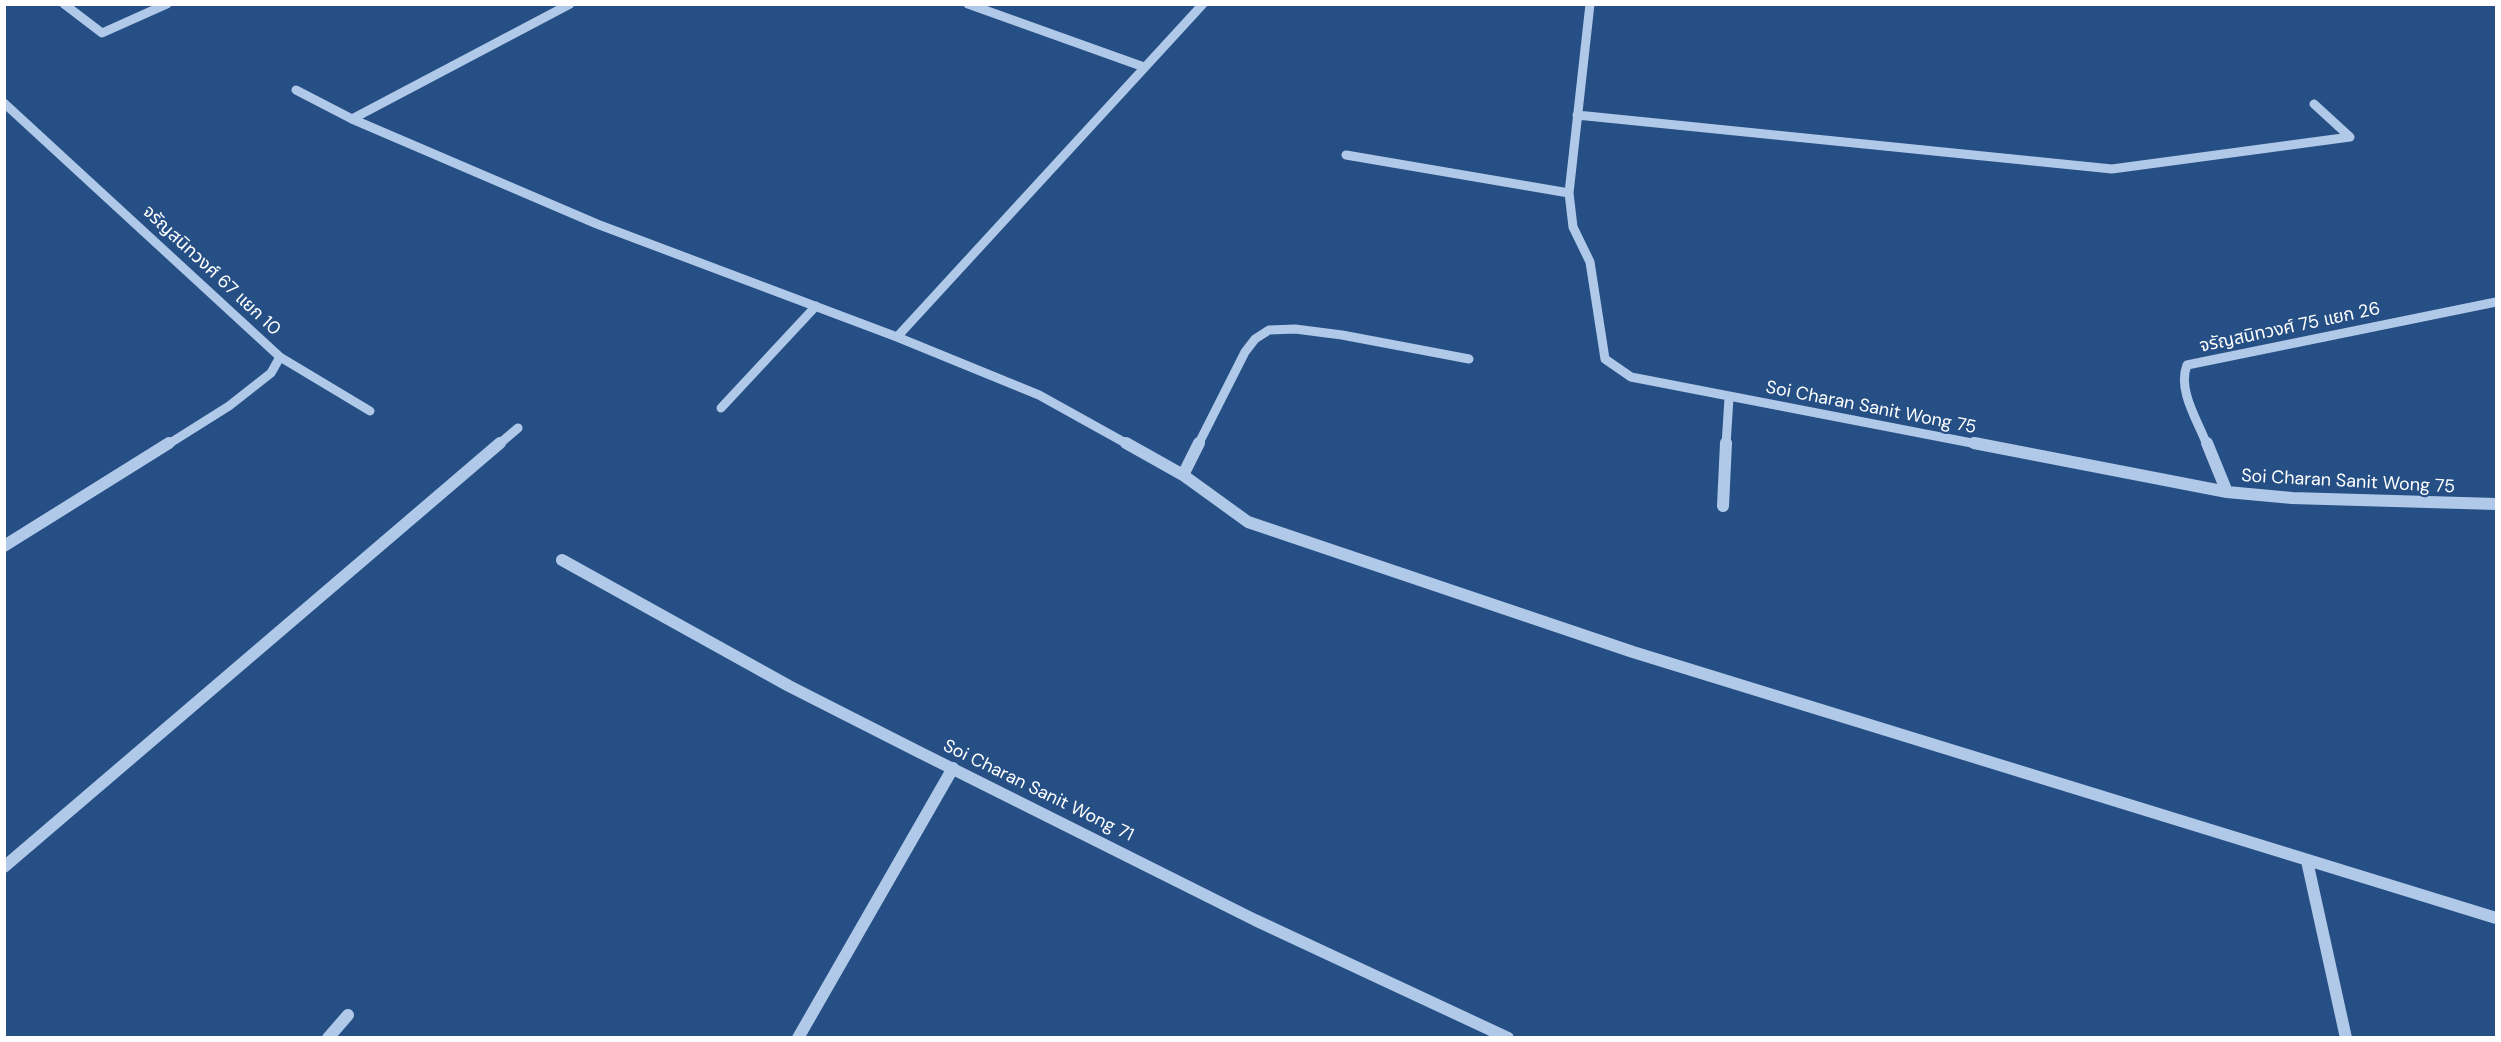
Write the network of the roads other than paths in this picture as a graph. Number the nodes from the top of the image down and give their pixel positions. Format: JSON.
{"nodes":[{"id":1,"x":64,"y":4,"type":"edge"},
{"id":2,"x":166,"y":4,"type":"edge"},
{"id":3,"x":570,"y":4,"type":"edge"},
{"id":4,"x":968,"y":4,"type":"edge"},
{"id":5,"x":1203,"y":4,"type":"edge"},
{"id":6,"x":1590,"y":4,"type":"edge"},
{"id":7,"x":1144,"y":67,"type":"junction"},
{"id":8,"x":296,"y":90,"type":"dead end"},
{"id":9,"x":4,"y":103,"type":"edge"},
{"id":10,"x":2314,"y":104,"type":"dead end"},
{"id":11,"x":1577,"y":115,"type":"junction"},
{"id":12,"x":352,"y":119,"type":"junction"},
{"id":13,"x":1346,"y":155,"type":"dead end"},
{"id":14,"x":1569,"y":193,"type":"junction"},
{"id":15,"x":2496,"y":302,"type":"edge"},
{"id":16,"x":816,"y":306,"type":"junction"},
{"id":17,"x":897,"y":337,"type":"junction"},
{"id":18,"x":280,"y":357,"type":"junction"},
{"id":19,"x":1469,"y":359,"type":"dead end"},
{"id":20,"x":1729,"y":398,"type":"junction"},
{"id":21,"x":721,"y":408,"type":"dead end"},
{"id":22,"x":370,"y":411,"type":"dead end"},
{"id":23,"x":518,"y":428,"type":"dead end"},
{"id":24,"x":1183,"y":475,"type":"junction"},
{"id":25,"x":2227,"y":492,"type":"junction"},
{"id":26,"x":2496,"y":504,"type":"edge"},
{"id":27,"x":1723,"y":506,"type":"dead end"},
{"id":28,"x":4,"y":546,"type":"edge"},
{"id":29,"x":562,"y":560,"type":"dead end"},
{"id":30,"x":953,"y":768,"type":"junction"},
{"id":31,"x":2307,"y":861,"type":"junction"},
{"id":32,"x":4,"y":867,"type":"edge"},
{"id":33,"x":2496,"y":918,"type":"edge"},
{"id":34,"x":348,"y":1015,"type":"dead end"},
{"id":35,"x":328,"y":1038,"type":"edge"},
{"id":36,"x":798,"y":1038,"type":"edge"},
{"id":37,"x":1508,"y":1038,"type":"edge"},
{"id":38,"x":2346,"y":1038,"type":"edge"}],
"edges":[{"from":1,"to":2,"type":"street"},
{"from":3,"to":12,"type":"street"},
{"from":4,"to":7,"type":"street"},
{"from":5,"to":7,"type":"street"},
{"from":6,"to":11,"type":"street","name":"Soi Charan Sanit Wong 75"},
{"from":7,"to":17,"type":"street"},
{"from":8,"to":12,"type":"street"},
{"from":9,"to":18,"type":"street","name":"จรัญสนิทวงศ์ 67 แยก 10"},
{"from":10,"to":11,"type":"street"},
{"from":11,"to":14,"type":"street","name":"Soi Charan Sanit Wong 75"},
{"from":12,"to":16,"type":"street"},
{"from":13,"to":14,"type":"street"},
{"from":14,"to":20,"type":"street","name":"Soi Charan Sanit Wong 75"},
{"from":15,"to":25,"type":"street","name":"จรัญสนิทวงศ์ 75 แยก 26"},
{"from":16,"to":17,"type":"street"},
{"from":16,"to":21,"type":"street"},
{"from":17,"to":24,"type":"street"},
{"from":18,"to":22,"type":"street"},
{"from":18,"to":28,"type":"street","name":"จรัญสนิทวงศ์ 67 แยก 10"},
{"from":19,"to":24,"type":"street"},
{"from":20,"to":25,"type":"street","name":"Soi Charan Sanit Wong 75"},
{"from":20,"to":27,"type":"street"},
{"from":23,"to":32,"type":"street"},
{"from":24,"to":31,"type":"street"},
{"from":25,"to":26,"type":"street","name":"Soi Charan Sanit Wong 75"},
{"from":29,"to":30,"type":"street","name":"Soi Charan Sanit Wong 71"},
{"from":30,"to":36,"type":"street"},
{"from":30,"to":37,"type":"street","name":"Soi Charan Sanit Wong 71"},
{"from":31,"to":33,"type":"street"},
{"from":31,"to":38,"type":"street"},
{"from":34,"to":35,"type":"street"}]}
